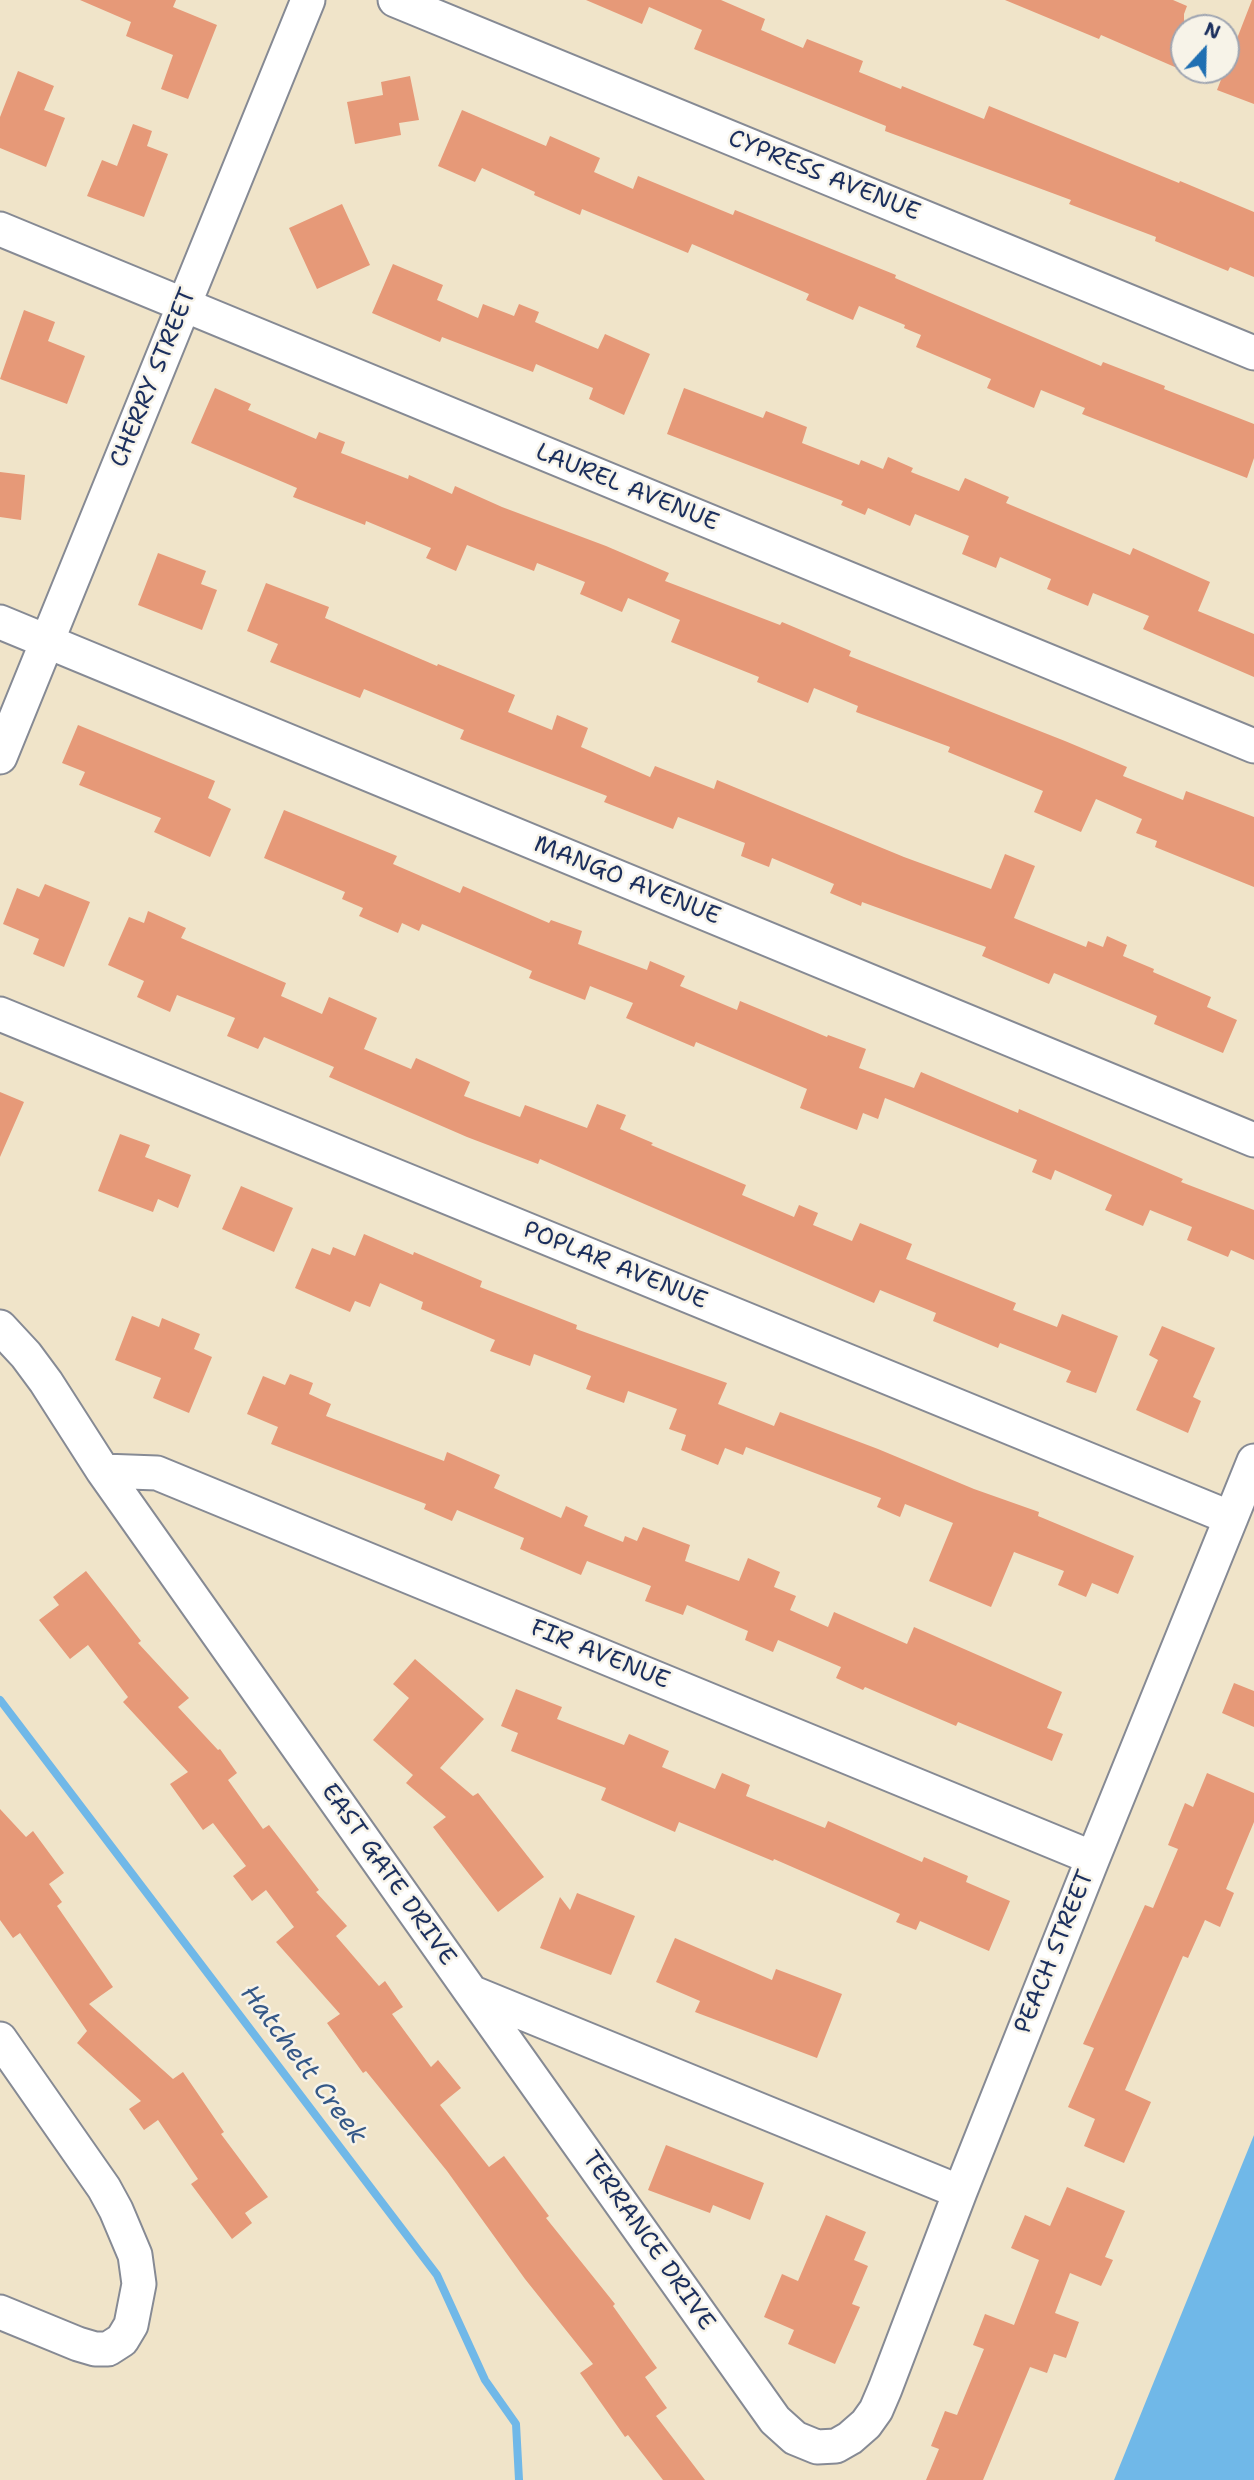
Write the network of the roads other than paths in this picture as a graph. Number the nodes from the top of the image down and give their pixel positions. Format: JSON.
{"nodes":[{"id":1,"x":308,"y":0,"type":"edge"},
{"id":2,"x":395,"y":0,"type":"edge"},
{"id":3,"x":0,"y":229,"type":"edge"},
{"id":4,"x":184,"y":305,"type":"junction"},
{"id":5,"x":1254,"y":352,"type":"edge"},
{"id":6,"x":0,"y":622,"type":"edge"},
{"id":7,"x":47,"y":641,"type":"junction"},
{"id":8,"x":1254,"y":746,"type":"edge"},
{"id":9,"x":0,"y":757,"type":"edge"},
{"id":10,"x":0,"y":1014,"type":"edge"},
{"id":11,"x":1254,"y":1140,"type":"edge"},
{"id":12,"x":0,"y":1327,"type":"edge"},
{"id":13,"x":1254,"y":1461,"type":"edge"},
{"id":14,"x":103,"y":1471,"type":"junction"},
{"id":15,"x":1231,"y":1518,"type":"junction"},
{"id":16,"x":1093,"y":1858,"type":"junction"},
{"id":17,"x":471,"y":1992,"type":"junction"},
{"id":18,"x":0,"y":2039,"type":"edge"},
{"id":19,"x":960,"y":2192,"type":"junction"},
{"id":20,"x":0,"y":2312,"type":"edge"},
{"id":21,"x":850,"y":2438,"type":"joint"}],
"edges":[{"from":1,"to":4,"type":"street","name":"CHERRY STREET"},
{"from":2,"to":5,"type":"street","name":"CYPRESS AVENUE"},
{"from":3,"to":4,"type":"street","name":"LAUREL AVENUE"},
{"from":4,"to":7,"type":"street","name":"CHERRY STREET"},
{"from":4,"to":8,"type":"street","name":"LAUREL AVENUE"},
{"from":6,"to":7,"type":"street","name":"MANGO AVENUE"},
{"from":7,"to":9,"type":"street","name":"CHERRY STREET"},
{"from":7,"to":11,"type":"street","name":"MANGO AVENUE"},
{"from":10,"to":15,"type":"street","name":"POPLAR AVENUE"},
{"from":12,"to":14,"type":"street","name":"EAST GATE DRIVE"},
{"from":13,"to":15,"type":"street","name":"PEACH STREET"},
{"from":14,"to":16,"type":"street","name":"FIR AVENUE"},
{"from":14,"to":17,"type":"street","name":"EAST GATE DRIVE"},
{"from":15,"to":16,"type":"street","name":"PEACH STREET"},
{"from":16,"to":19,"type":"street","name":"PEACH STREET"},
{"from":17,"to":19,"type":"street","name":"EAST GATE DRIVE"},
{"from":17,"to":21,"type":"street","name":"TERRANCE DRIVE"},
{"from":18,"to":20,"type":"street"},
{"from":19,"to":21,"type":"street","name":"PEACH STREET"}]}
